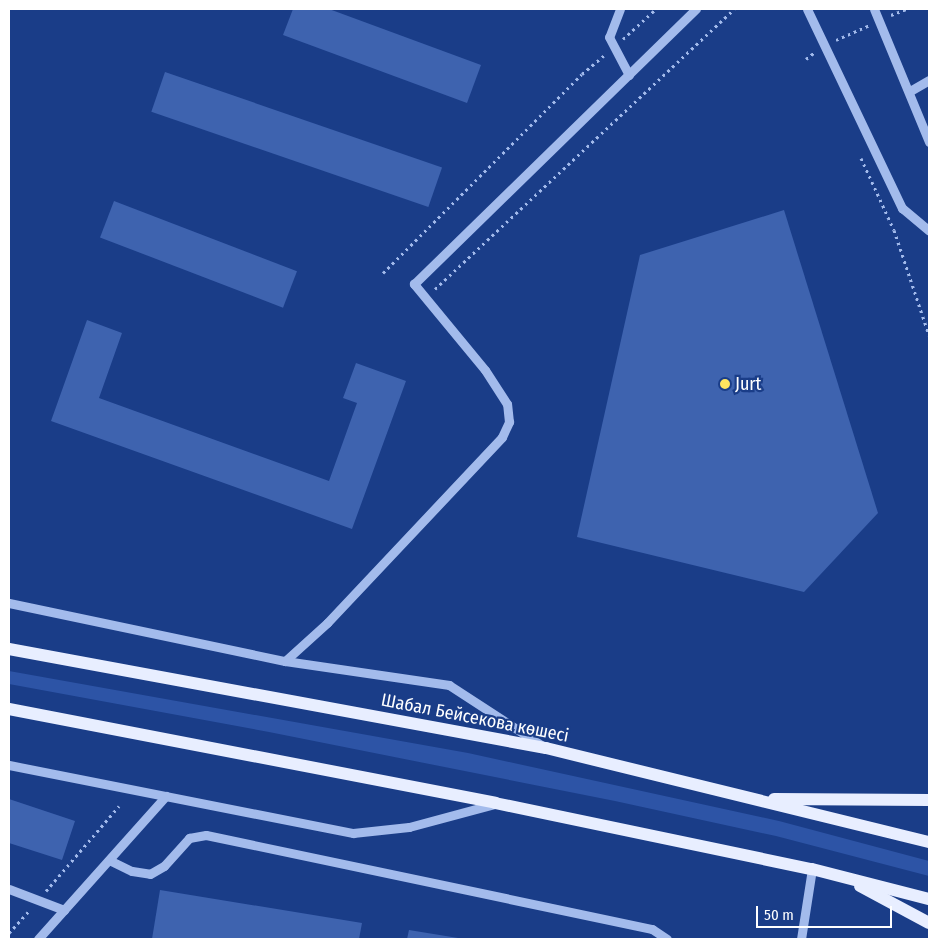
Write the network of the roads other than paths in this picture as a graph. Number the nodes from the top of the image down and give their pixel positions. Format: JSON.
{"nodes":[{"id":1,"x":620,"y":9,"type":"edge"},
{"id":2,"x":696,"y":9,"type":"edge"},
{"id":3,"x":807,"y":9,"type":"edge"},
{"id":4,"x":874,"y":9,"type":"edge"},
{"id":5,"x":629,"y":75,"type":"junction"},
{"id":6,"x":929,"y":80,"type":"edge"},
{"id":7,"x":910,"y":91,"type":"junction"},
{"id":8,"x":929,"y":142,"type":"edge"},
{"id":9,"x":929,"y":231,"type":"edge"},
{"id":10,"x":9,"y":603,"type":"edge"},
{"id":11,"x":9,"y":648,"type":"edge"},
{"id":12,"x":285,"y":661,"type":"junction"},
{"id":13,"x":9,"y":709,"type":"edge"},
{"id":14,"x":546,"y":748,"type":"junction"},
{"id":15,"x":9,"y":765,"type":"edge"},
{"id":16,"x":166,"y":796,"type":"junction"},
{"id":17,"x":752,"y":799,"type":"junction"},
{"id":18,"x":929,"y":800,"type":"edge"},
{"id":19,"x":495,"y":803,"type":"junction"},
{"id":20,"x":929,"y":842,"type":"edge"},
{"id":21,"x":109,"y":860,"type":"junction"},
{"id":22,"x":812,"y":869,"type":"junction"},
{"id":23,"x":840,"y":876,"type":"junction"},
{"id":24,"x":9,"y":889,"type":"edge"},
{"id":25,"x":929,"y":899,"type":"edge"},
{"id":26,"x":64,"y":910,"type":"junction"},
{"id":27,"x":929,"y":923,"type":"edge"},
{"id":28,"x":38,"y":939,"type":"edge"},
{"id":29,"x":667,"y":939,"type":"edge"},
{"id":30,"x":801,"y":939,"type":"edge"}],
"edges":[{"from":1,"to":5,"type":"street"},
{"from":2,"to":5,"type":"street"},
{"from":3,"to":9,"type":"street"},
{"from":4,"to":7,"type":"street"},
{"from":5,"to":12,"type":"street"},
{"from":6,"to":7,"type":"street"},
{"from":7,"to":8,"type":"street"},
{"from":10,"to":12,"type":"street"},
{"from":11,"to":14,"type":"main road","name":"Шабал Бейсекова көшесі"},
{"from":12,"to":14,"type":"street"},
{"from":13,"to":19,"type":"main road"},
{"from":14,"to":17,"type":"main road","name":"Шабал Бейсекова көшесі"},
{"from":15,"to":16,"type":"street"},
{"from":16,"to":19,"type":"street"},
{"from":16,"to":21,"type":"street"},
{"from":17,"to":18,"type":"main road"},
{"from":17,"to":20,"type":"main road","name":"Шабал Бейсекова көшесі"},
{"from":19,"to":22,"type":"main road"},
{"from":21,"to":26,"type":"street"},
{"from":21,"to":29,"type":"street"},
{"from":22,"to":23,"type":"main road"},
{"from":22,"to":30,"type":"street"},
{"from":23,"to":25,"type":"main road"},
{"from":23,"to":27,"type":"main road"},
{"from":24,"to":26,"type":"street"},
{"from":26,"to":28,"type":"street"}]}
